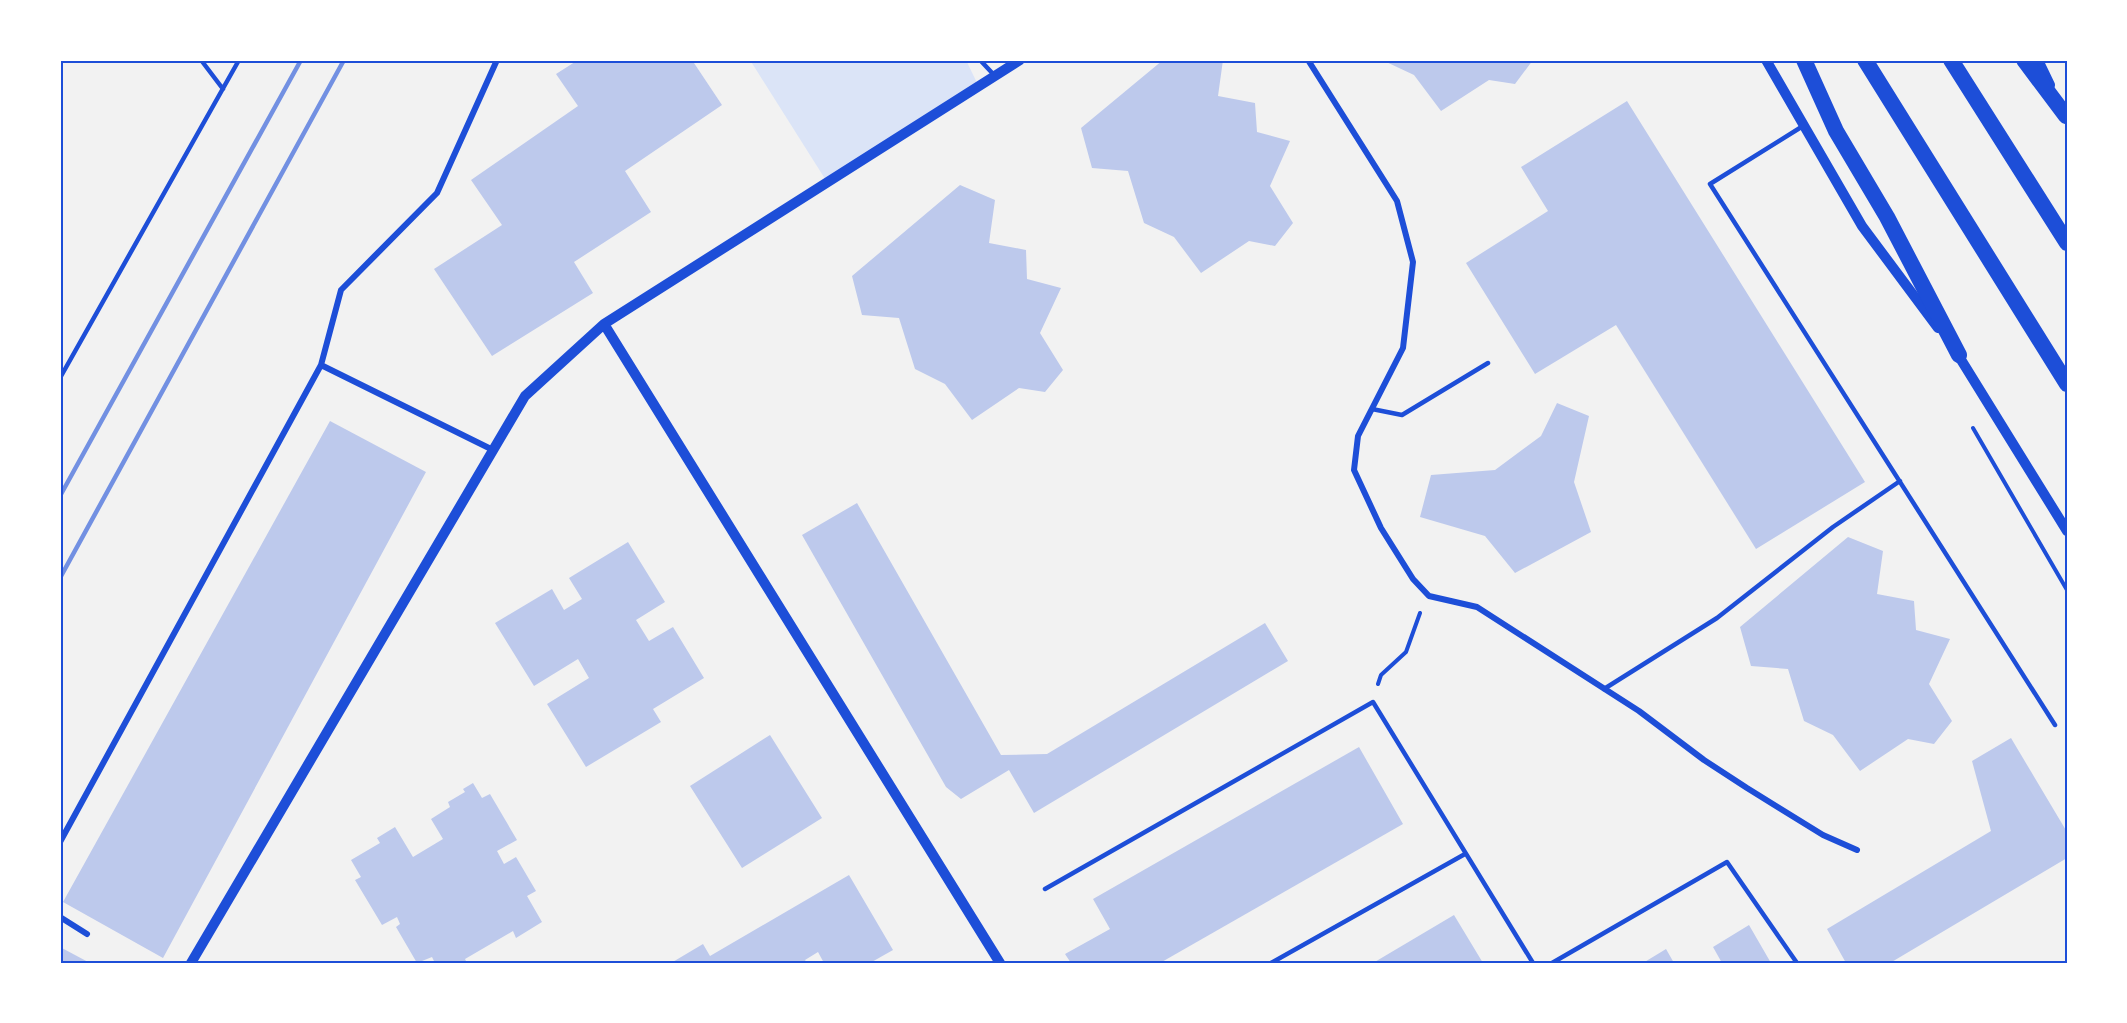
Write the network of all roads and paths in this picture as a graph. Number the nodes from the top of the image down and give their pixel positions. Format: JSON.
{"nodes":[{"id":1,"x":201,"y":60,"type":"edge"},
{"id":2,"x":239,"y":60,"type":"edge"},
{"id":3,"x":497,"y":60,"type":"edge"},
{"id":4,"x":980,"y":60,"type":"edge"},
{"id":5,"x":1020,"y":60,"type":"edge"},
{"id":6,"x":1308,"y":60,"type":"edge"},
{"id":7,"x":1766,"y":60,"type":"edge"},
{"id":8,"x":1804,"y":60,"type":"edge"},
{"id":9,"x":1865,"y":60,"type":"edge"},
{"id":10,"x":1952,"y":60,"type":"edge"},
{"id":11,"x":2024,"y":60,"type":"edge"},
{"id":12,"x":2038,"y":60,"type":"edge"},
{"id":13,"x":995,"y":76,"type":"junction"},
{"id":14,"x":223,"y":89,"type":"junction"},
{"id":15,"x":2066,"y":117,"type":"edge"},
{"id":16,"x":1803,"y":126,"type":"junction"},
{"id":17,"x":2067,"y":243,"type":"edge"},
{"id":18,"x":604,"y":324,"type":"junction"},
{"id":19,"x":1959,"y":355,"type":"junction"},
{"id":20,"x":1488,"y":363,"type":"dead end"},
{"id":21,"x":321,"y":365,"type":"junction"},
{"id":22,"x":60,"y":378,"type":"edge"},
{"id":23,"x":2067,"y":384,"type":"edge"},
{"id":24,"x":1372,"y":409,"type":"junction"},
{"id":25,"x":494,"y":450,"type":"junction"},
{"id":26,"x":1900,"y":481,"type":"junction"},
{"id":27,"x":2067,"y":531,"type":"edge"},
{"id":28,"x":1429,"y":596,"type":"junction"},
{"id":29,"x":1604,"y":689,"type":"junction"},
{"id":30,"x":1373,"y":702,"type":"junction"},
{"id":31,"x":2055,"y":725,"type":"dead end"},
{"id":32,"x":60,"y":842,"type":"edge"},
{"id":33,"x":1857,"y":850,"type":"dead end"},
{"id":34,"x":1465,"y":854,"type":"junction"},
{"id":35,"x":1046,"y":889,"type":"dead end"},
{"id":36,"x":60,"y":917,"type":"edge"},
{"id":37,"x":87,"y":934,"type":"dead end"},
{"id":38,"x":191,"y":963,"type":"edge"},
{"id":39,"x":1000,"y":963,"type":"edge"},
{"id":40,"x":1271,"y":963,"type":"edge"},
{"id":41,"x":1533,"y":963,"type":"edge"},
{"id":42,"x":1552,"y":963,"type":"edge"},
{"id":43,"x":1797,"y":963,"type":"edge"}],
"edges":[{"from":1,"to":14,"type":"lane"},
{"from":2,"to":14,"type":"lane"},
{"from":3,"to":21,"type":"street"},
{"from":4,"to":13,"type":"lane"},
{"from":5,"to":13,"type":"street"},
{"from":6,"to":24,"type":"street"},
{"from":7,"to":16,"type":"street"},
{"from":8,"to":19,"type":"highway"},
{"from":9,"to":23,"type":"highway"},
{"from":10,"to":17,"type":"highway"},
{"from":11,"to":15,"type":"highway"},
{"from":12,"to":15,"type":"street"},
{"from":13,"to":18,"type":"street"},
{"from":14,"to":22,"type":"lane"},
{"from":16,"to":19,"type":"street"},
{"from":16,"to":26,"type":"lane"},
{"from":18,"to":25,"type":"street"},
{"from":18,"to":39,"type":"street"},
{"from":19,"to":27,"type":"street"},
{"from":20,"to":24,"type":"lane"},
{"from":21,"to":25,"type":"street"},
{"from":21,"to":32,"type":"street"},
{"from":24,"to":28,"type":"street"},
{"from":25,"to":38,"type":"street"},
{"from":26,"to":29,"type":"lane"},
{"from":26,"to":31,"type":"lane"},
{"from":28,"to":29,"type":"street"},
{"from":28,"to":30,"type":"path"},
{"from":29,"to":33,"type":"street"},
{"from":30,"to":34,"type":"lane"},
{"from":30,"to":35,"type":"lane"},
{"from":34,"to":40,"type":"lane"},
{"from":34,"to":41,"type":"lane"},
{"from":36,"to":37,"type":"street"},
{"from":42,"to":43,"type":"lane"}]}
